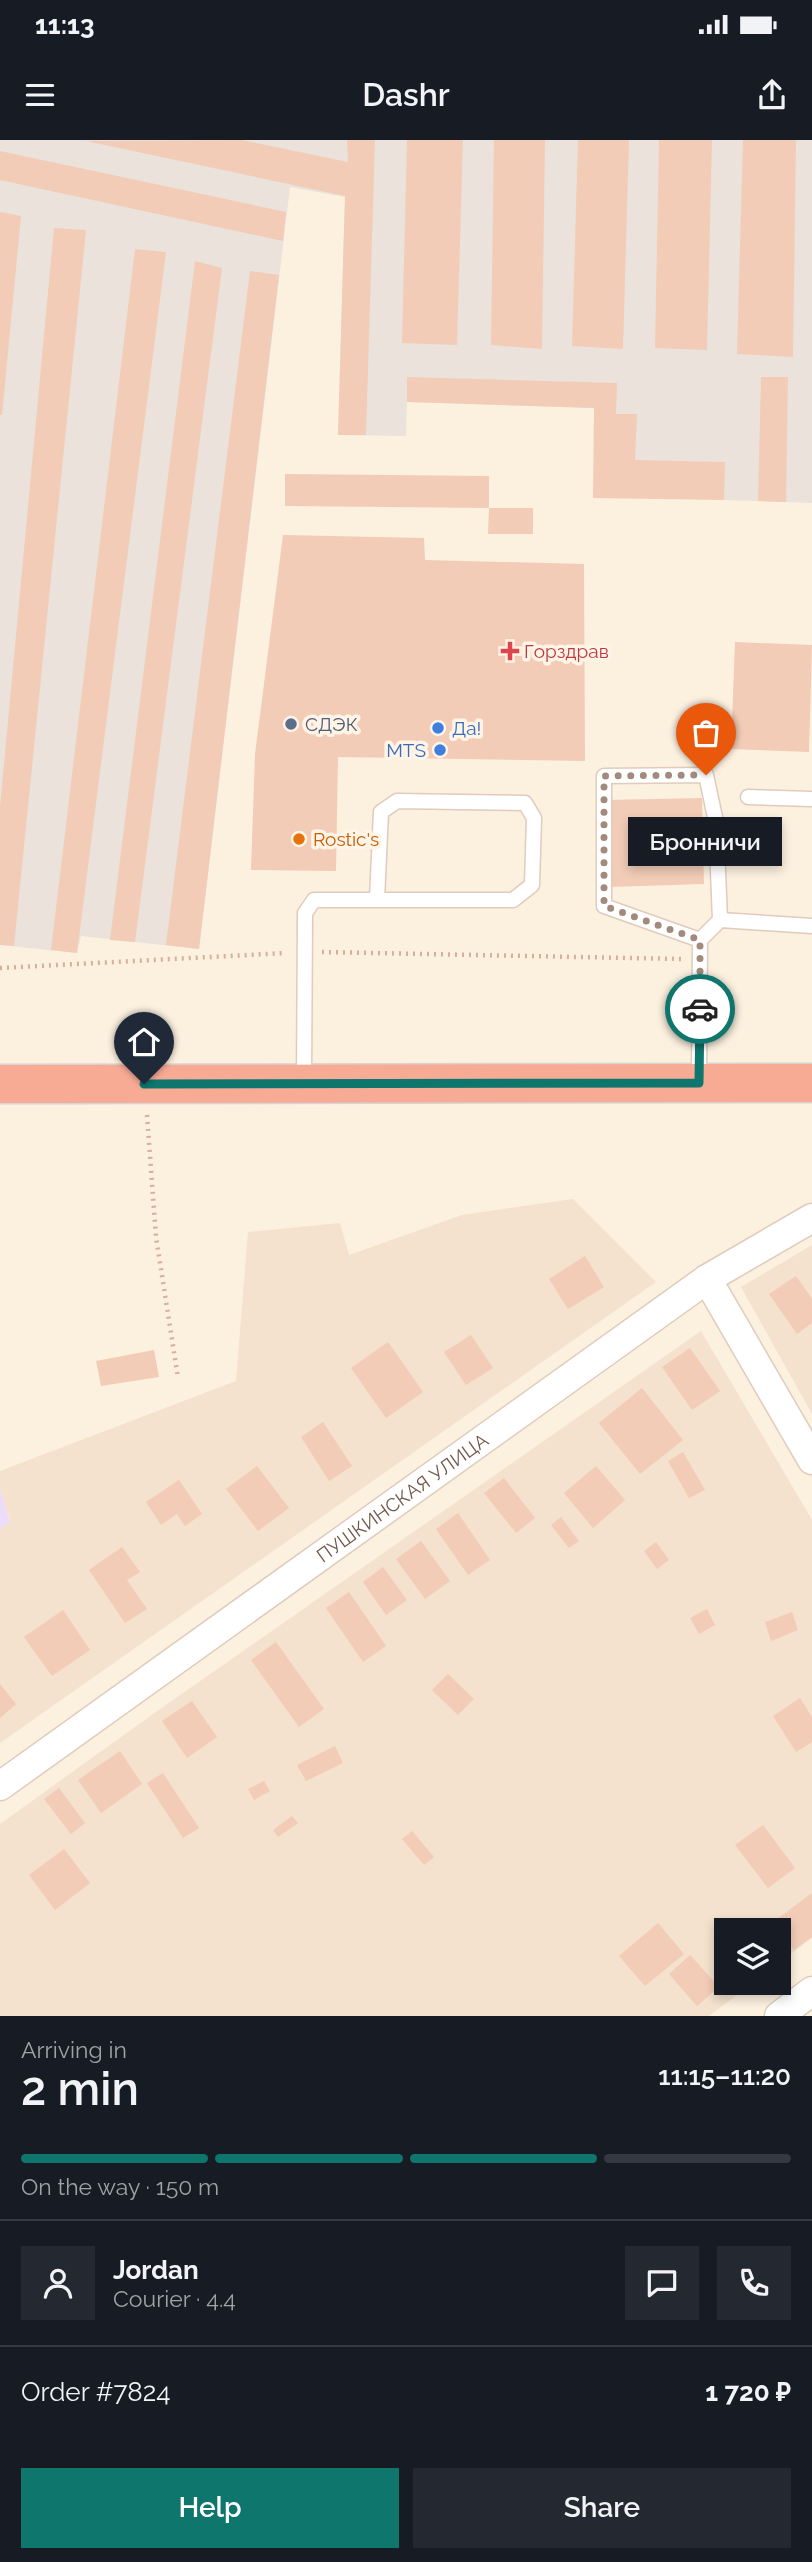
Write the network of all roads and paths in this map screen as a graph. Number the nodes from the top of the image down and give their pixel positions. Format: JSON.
{"nodes":[{"id":1,"x":748,"y":797,"type":"dead end"},
{"id":2,"x":812,"y":799,"type":"edge"},
{"id":3,"x":377,"y":899,"type":"junction"},
{"id":4,"x":720,"y":920,"type":"junction"},
{"id":5,"x":812,"y":926,"type":"edge"},
{"id":6,"x":700,"y":940,"type":"junction"},
{"id":7,"x":305,"y":952,"type":"junction"},
{"id":8,"x":700,"y":960,"type":"junction"},
{"id":9,"x":0,"y":968,"type":"edge"},
{"id":10,"x":304,"y":1083,"type":"junction"},
{"id":11,"x":699,"y":1083,"type":"junction"},
{"id":12,"x":812,"y":1083,"type":"edge"},
{"id":13,"x":0,"y":1084,"type":"edge"},
{"id":14,"x":144,"y":1084,"type":"junction"},
{"id":15,"x":812,"y":1218,"type":"edge"},
{"id":16,"x":707,"y":1279,"type":"junction"},
{"id":17,"x":178,"y":1378,"type":"dead end"},
{"id":18,"x":812,"y":1460,"type":"edge"},
{"id":19,"x":0,"y":1786,"type":"edge"},
{"id":20,"x":812,"y":1991,"type":"edge"},
{"id":21,"x":779,"y":2016,"type":"edge"}],
"edges":[{"from":1,"to":2,"type":"lane"},
{"from":3,"to":3,"type":"lane"},
{"from":3,"to":7,"type":"lane"},
{"from":4,"to":5,"type":"lane"},
{"from":4,"to":6,"type":"lane"},
{"from":4,"to":6,"type":"lane"},
{"from":6,"to":8,"type":"lane"},
{"from":7,"to":8,"type":"path"},
{"from":7,"to":9,"type":"path"},
{"from":7,"to":10,"type":"lane"},
{"from":8,"to":11,"type":"lane"},
{"from":10,"to":11,"type":"highway"},
{"from":10,"to":14,"type":"highway"},
{"from":11,"to":12,"type":"highway"},
{"from":13,"to":14,"type":"highway"},
{"from":14,"to":17,"type":"path"},
{"from":15,"to":16,"type":"street","name":"ПУШКИНСКАЯ УЛИЦА"},
{"from":16,"to":18,"type":"street"},
{"from":16,"to":19,"type":"street","name":"ПУШКИНСКАЯ УЛИЦА"},
{"from":20,"to":21,"type":"street"}]}
